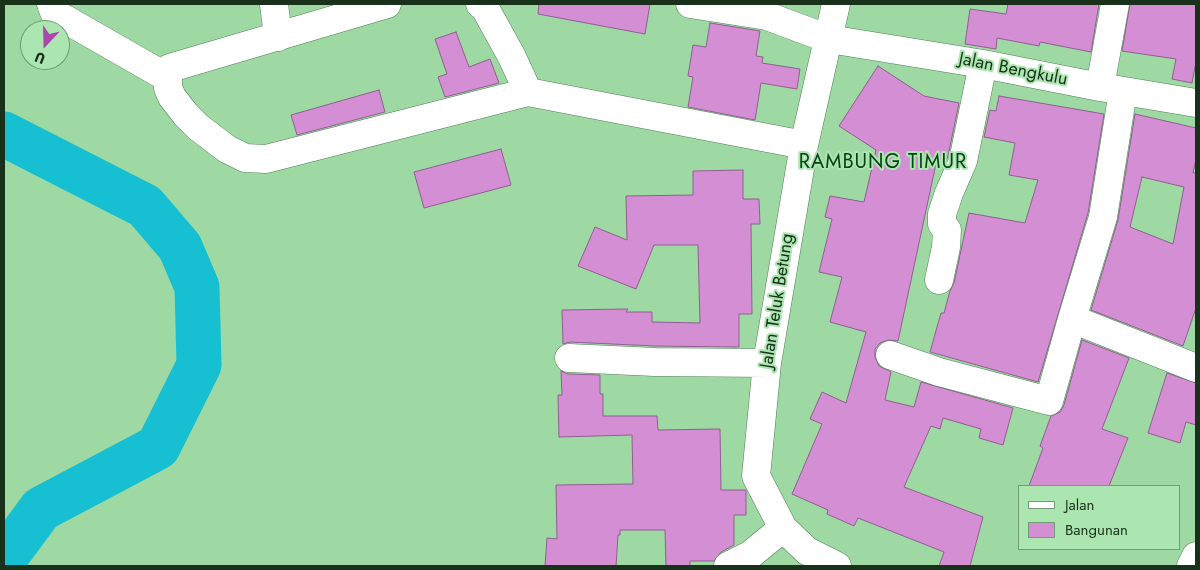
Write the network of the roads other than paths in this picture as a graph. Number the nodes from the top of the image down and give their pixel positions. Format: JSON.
{"nodes":[{"id":1,"x":51,"y":4,"type":"edge"},
{"id":2,"x":274,"y":4,"type":"edge"},
{"id":3,"x":387,"y":4,"type":"edge"},
{"id":4,"x":480,"y":4,"type":"edge"},
{"id":5,"x":690,"y":4,"type":"edge"},
{"id":6,"x":836,"y":4,"type":"edge"},
{"id":7,"x":1115,"y":4,"type":"edge"},
{"id":8,"x":278,"y":37,"type":"junction"},
{"id":9,"x":829,"y":39,"type":"junction"},
{"id":10,"x":983,"y":64,"type":"junction"},
{"id":11,"x":168,"y":78,"type":"junction"},
{"id":12,"x":1111,"y":89,"type":"junction"},
{"id":13,"x":528,"y":92,"type":"junction"},
{"id":14,"x":1196,"y":103,"type":"edge"},
{"id":15,"x":804,"y":145,"type":"junction"},
{"id":16,"x":939,"y":280,"type":"dead end"},
{"id":17,"x":1072,"y":319,"type":"junction"},
{"id":18,"x":890,"y":356,"type":"dead end"},
{"id":19,"x":569,"y":358,"type":"dead end"},
{"id":20,"x":767,"y":363,"type":"junction"},
{"id":21,"x":1196,"y":368,"type":"edge"},
{"id":22,"x":783,"y":528,"type":"junction"},
{"id":23,"x":1196,"y":556,"type":"edge"},
{"id":24,"x":803,"y":559,"type":"edge"},
{"id":25,"x":728,"y":566,"type":"edge"},
{"id":26,"x":837,"y":566,"type":"edge"},
{"id":27,"x":1191,"y":566,"type":"edge"}],
"edges":[{"from":1,"to":11,"type":"street"},
{"from":2,"to":8,"type":"street"},
{"from":3,"to":8,"type":"street"},
{"from":4,"to":13,"type":"street"},
{"from":5,"to":9,"type":"street","name":"Jalan Bengkulu"},
{"from":6,"to":9,"type":"street","name":"Jalan Teluk Betung"},
{"from":7,"to":12,"type":"street"},
{"from":8,"to":11,"type":"street"},
{"from":9,"to":10,"type":"street","name":"Jalan Bengkulu"},
{"from":9,"to":15,"type":"street","name":"Jalan Teluk Betung"},
{"from":10,"to":12,"type":"street","name":"Jalan Bengkulu"},
{"from":10,"to":16,"type":"street"},
{"from":11,"to":13,"type":"street"},
{"from":12,"to":14,"type":"street","name":"Jalan Bengkulu"},
{"from":12,"to":17,"type":"street"},
{"from":13,"to":15,"type":"street"},
{"from":15,"to":20,"type":"street","name":"Jalan Teluk Betung"},
{"from":17,"to":18,"type":"street"},
{"from":17,"to":21,"type":"street"},
{"from":19,"to":20,"type":"street"},
{"from":20,"to":22,"type":"street","name":"Jalan Teluk Betung"},
{"from":22,"to":24,"type":"street","name":"Jalan Teluk Betung"},
{"from":22,"to":25,"type":"street"},
{"from":23,"to":27,"type":"street"},
{"from":24,"to":26,"type":"street","name":"Jalan Teluk Betung"}]}
